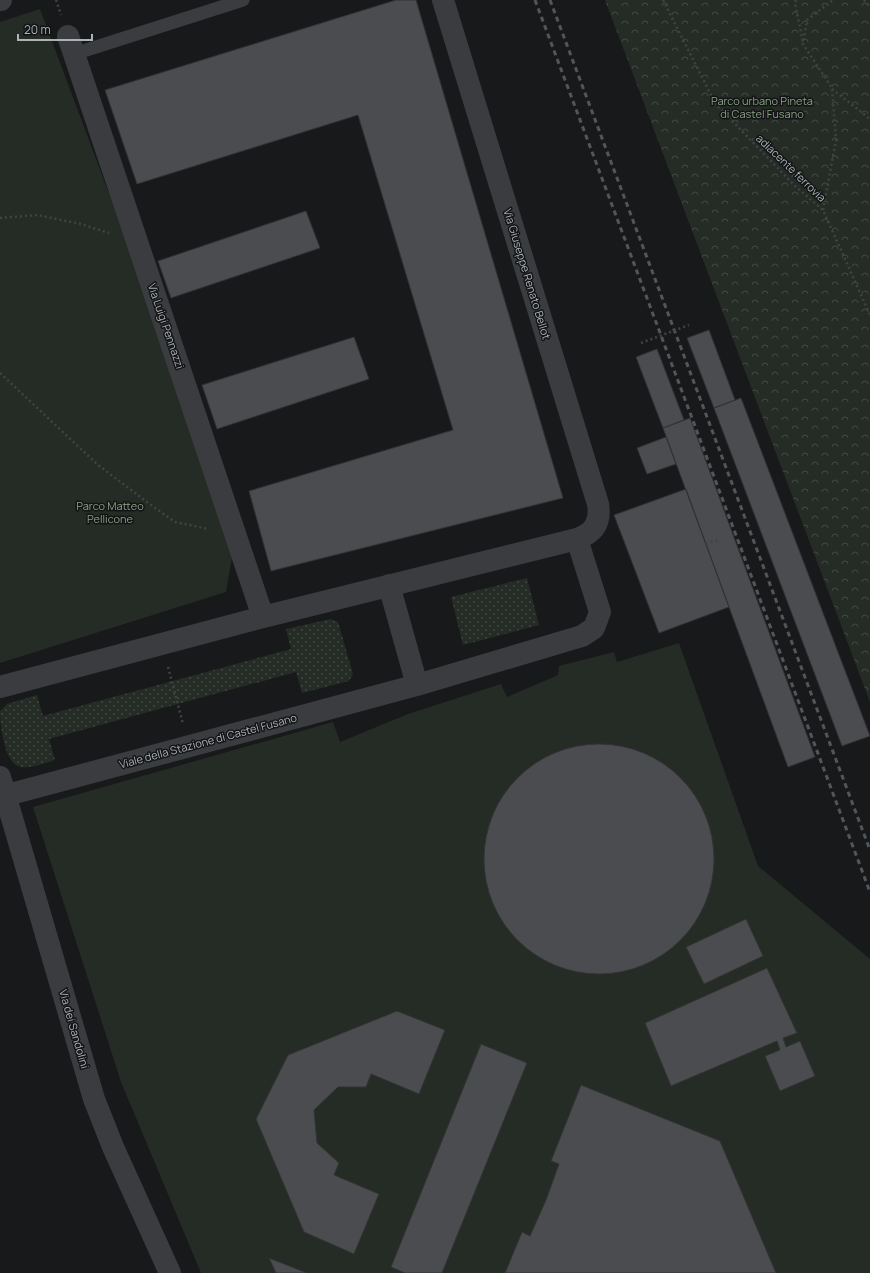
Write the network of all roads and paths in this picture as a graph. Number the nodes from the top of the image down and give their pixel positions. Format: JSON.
{"nodes":[{"id":1,"x":243,"y":0,"type":"edge"},
{"id":2,"x":443,"y":0,"type":"edge"},
{"id":3,"x":663,"y":0,"type":"edge"},
{"id":4,"x":796,"y":0,"type":"edge"},
{"id":5,"x":833,"y":0,"type":"edge"},
{"id":6,"x":864,"y":0,"type":"edge"},
{"id":7,"x":870,"y":7,"type":"edge"},
{"id":8,"x":803,"y":44,"type":"junction"},
{"id":9,"x":71,"y":45,"type":"joint"},
{"id":10,"x":832,"y":88,"type":"junction"},
{"id":11,"x":870,"y":119,"type":"edge"},
{"id":12,"x":823,"y":210,"type":"junction"},
{"id":13,"x":0,"y":218,"type":"edge"},
{"id":14,"x":135,"y":236,"type":"junction"},
{"id":15,"x":870,"y":315,"type":"edge"},
{"id":16,"x":690,"y":325,"type":"dead end"},
{"id":17,"x":641,"y":343,"type":"dead end"},
{"id":18,"x":0,"y":373,"type":"edge"},
{"id":19,"x":236,"y":534,"type":"junction"},
{"id":20,"x":577,"y":539,"type":"junction"},
{"id":21,"x":717,"y":540,"type":"dead end"},
{"id":22,"x":706,"y":544,"type":"dead end"},
{"id":23,"x":389,"y":585,"type":"junction"},
{"id":24,"x":263,"y":617,"type":"junction"},
{"id":25,"x":162,"y":644,"type":"junction"},
{"id":26,"x":417,"y":685,"type":"junction"},
{"id":27,"x":0,"y":687,"type":"edge"},
{"id":28,"x":189,"y":746,"type":"junction"},
{"id":29,"x":2,"y":790,"type":"edge"},
{"id":30,"x":170,"y":1273,"type":"edge"}],
"edges":[{"from":1,"to":9,"type":"lane"},
{"from":2,"to":20,"type":"street","name":"Via Giuseppe Renato Bellot"},
{"from":3,"to":12,"type":"path","name":"adiacente ferrovia"},
{"from":4,"to":8,"type":"path"},
{"from":5,"to":8,"type":"path"},
{"from":6,"to":7,"type":"path"},
{"from":8,"to":10,"type":"path"},
{"from":9,"to":14,"type":"street","name":"Via Luigi Pennazzi"},
{"from":10,"to":11,"type":"path"},
{"from":10,"to":12,"type":"path"},
{"from":12,"to":15,"type":"path","name":"adiacente ferrovia"},
{"from":13,"to":14,"type":"path"},
{"from":14,"to":19,"type":"street","name":"Via Luigi Pennazzi"},
{"from":16,"to":17,"type":"path","bridge":true},
{"from":18,"to":19,"type":"path"},
{"from":19,"to":24,"type":"street","name":"Via Luigi Pennazzi"},
{"from":20,"to":23,"type":"street"},
{"from":20,"to":26,"type":"street","name":"Viale della Stazione di Castel Fusano"},
{"from":21,"to":22,"type":"path"},
{"from":23,"to":24,"type":"street"},
{"from":23,"to":26,"type":"street"},
{"from":24,"to":25,"type":"street"},
{"from":25,"to":27,"type":"street"},
{"from":25,"to":28,"type":"path"},
{"from":26,"to":28,"type":"street","name":"Viale della Stazione di Castel Fusano"},
{"from":28,"to":29,"type":"street","name":"Viale della Stazione di Castel Fusano"},
{"from":29,"to":30,"type":"street","name":"Via dei Sandolini"}]}
